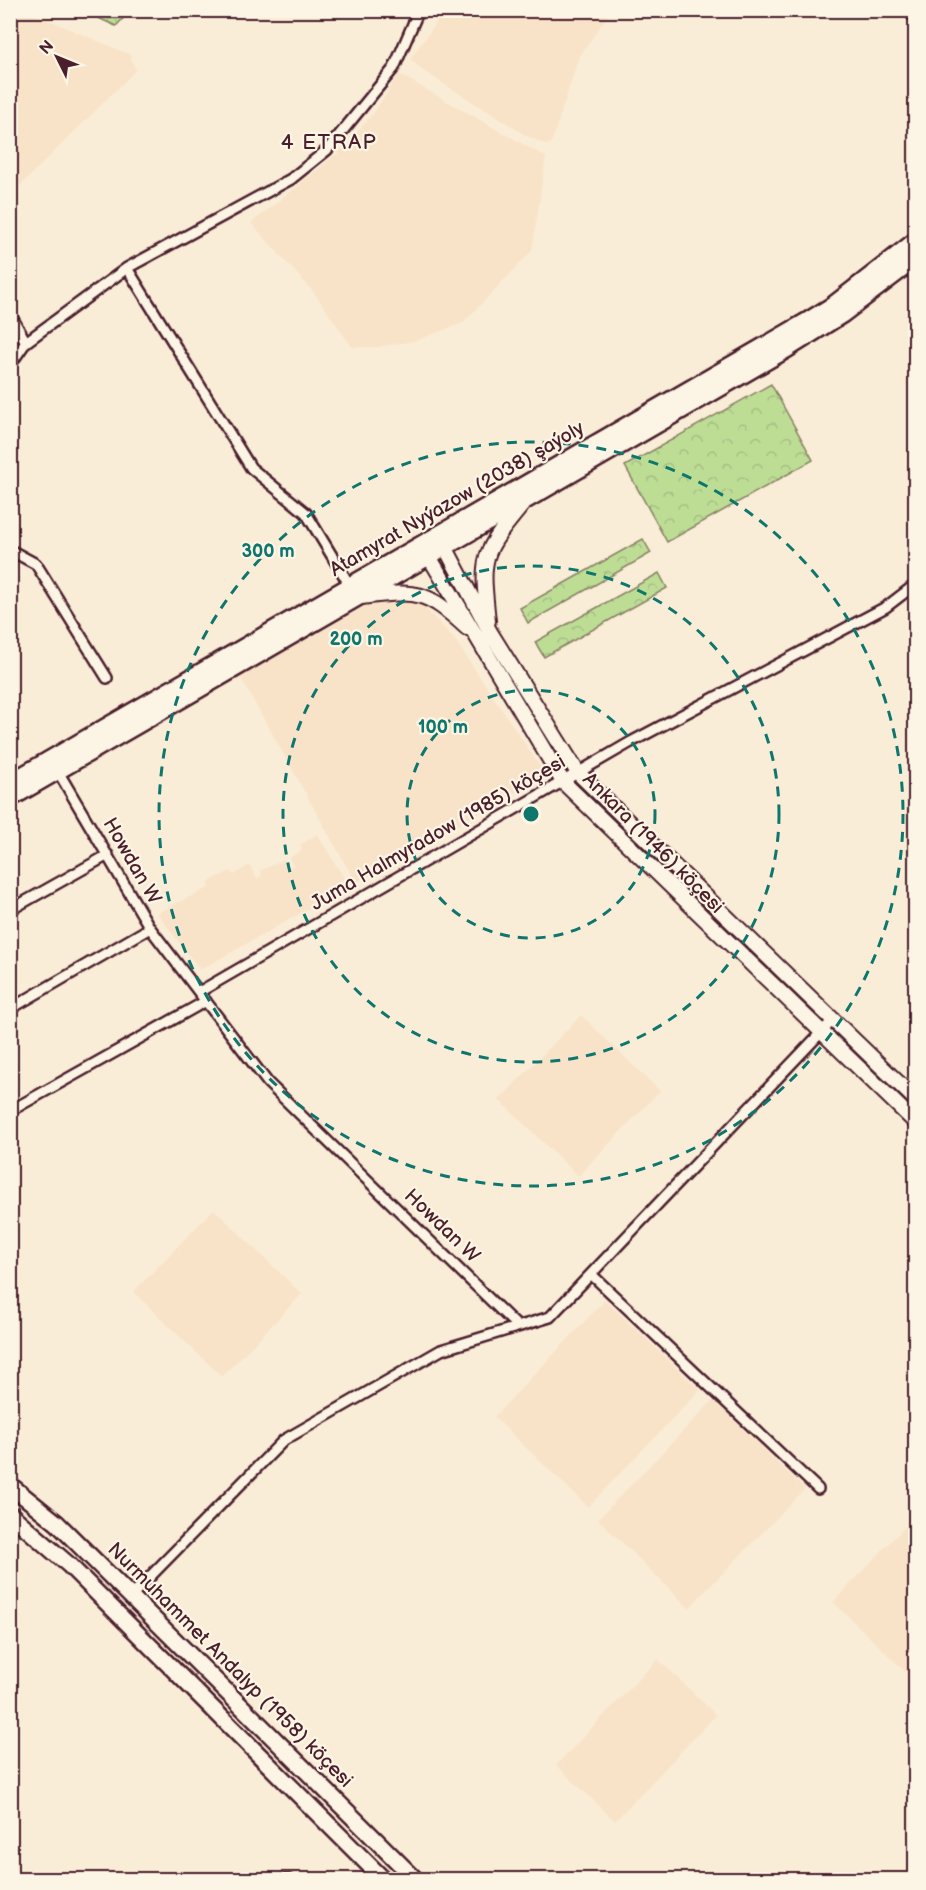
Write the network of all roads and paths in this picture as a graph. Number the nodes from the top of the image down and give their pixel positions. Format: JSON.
{"nodes":[{"id":1,"x":419,"y":10,"type":"edge"},
{"id":2,"x":910,"y":10,"type":"edge"},
{"id":3,"x":915,"y":16,"type":"edge"},
{"id":4,"x":915,"y":240,"type":"edge"},
{"id":5,"x":915,"y":259,"type":"edge"},
{"id":6,"x":127,"y":268,"type":"junction"},
{"id":7,"x":10,"y":314,"type":"edge"},
{"id":8,"x":26,"y":342,"type":"junction"},
{"id":9,"x":10,"y":365,"type":"edge"},
{"id":10,"x":524,"y":503,"type":"junction"},
{"id":11,"x":438,"y":533,"type":"junction"},
{"id":12,"x":421,"y":544,"type":"junction"},
{"id":13,"x":446,"y":547,"type":"junction"},
{"id":14,"x":10,"y":550,"type":"edge"},
{"id":15,"x":430,"y":558,"type":"junction"},
{"id":16,"x":915,"y":584,"type":"edge"},
{"id":17,"x":354,"y":591,"type":"junction"},
{"id":18,"x":484,"y":636,"type":"junction"},
{"id":19,"x":107,"y":678,"type":"dead end"},
{"id":20,"x":54,"y":764,"type":"junction"},
{"id":21,"x":578,"y":773,"type":"junction"},
{"id":22,"x":10,"y":782,"type":"edge"},
{"id":23,"x":563,"y":782,"type":"junction"},
{"id":24,"x":10,"y":799,"type":"edge"},
{"id":25,"x":108,"y":855,"type":"junction"},
{"id":26,"x":10,"y":910,"type":"edge"},
{"id":27,"x":150,"y":928,"type":"junction"},
{"id":28,"x":198,"y":992,"type":"junction"},
{"id":29,"x":206,"y":1001,"type":"junction"},
{"id":30,"x":10,"y":1009,"type":"edge"},
{"id":31,"x":832,"y":1021,"type":"junction"},
{"id":32,"x":820,"y":1032,"type":"junction"},
{"id":33,"x":915,"y":1101,"type":"edge"},
{"id":34,"x":10,"y":1111,"type":"edge"},
{"id":35,"x":915,"y":1123,"type":"edge"},
{"id":36,"x":592,"y":1275,"type":"junction"},
{"id":37,"x":517,"y":1326,"type":"junction"},
{"id":38,"x":10,"y":1485,"type":"edge"},
{"id":39,"x":818,"y":1489,"type":"dead end"},
{"id":40,"x":10,"y":1514,"type":"edge"},
{"id":41,"x":132,"y":1595,"type":"junction"},
{"id":42,"x":384,"y":1880,"type":"edge"},
{"id":43,"x":416,"y":1880,"type":"edge"}],
"edges":[{"from":1,"to":6,"type":"street"},
{"from":2,"to":3,"type":"main road"},
{"from":4,"to":11,"type":"main road","name":"Atamyrat Nyýazow (2038) şaýoly"},
{"from":5,"to":10,"type":"main road","name":"Atamyrat Nyýazow (2038) şaýoly"},
{"from":6,"to":8,"type":"street"},
{"from":6,"to":17,"type":"street"},
{"from":7,"to":8,"type":"street"},
{"from":8,"to":9,"type":"street"},
{"from":10,"to":13,"type":"main road","name":"Atamyrat Nyýazow (2038) şaýoly"},
{"from":10,"to":18,"type":"main road"},
{"from":11,"to":12,"type":"main road","name":"Atamyrat Nyýazow (2038) şaýoly"},
{"from":11,"to":13,"type":"main road","name":"Ankara (1946) köçesi"},
{"from":12,"to":15,"type":"main road","name":"Ankara (1946) köçesi"},
{"from":12,"to":17,"type":"main road","name":"Atamyrat Nyýazow (2038) şaýoly"},
{"from":13,"to":15,"type":"main road","name":"Atamyrat Nyýazow (2038) şaýoly"},
{"from":13,"to":18,"type":"main road","name":"Ankara (1946) köçesi"},
{"from":14,"to":19,"type":"street"},
{"from":15,"to":17,"type":"main road","name":"Atamyrat Nyýazow (2038) şaýoly"},
{"from":15,"to":18,"type":"main road","name":"Ankara (1946) köçesi"},
{"from":16,"to":21,"type":"street","name":"Juma Halmyradow (1985) köçesi"},
{"from":17,"to":18,"type":"main road"},
{"from":17,"to":20,"type":"main road","name":"Atamyrat Nyýazow (2038) şaýoly"},
{"from":18,"to":21,"type":"main road","name":"Ankara (1946) köçesi"},
{"from":18,"to":23,"type":"main road","name":"Ankara (1946) köçesi"},
{"from":20,"to":22,"type":"main road","name":"Atamyrat Nyýazow (2038) şaýoly"},
{"from":20,"to":24,"type":"main road","name":"Atamyrat Nyýazow (2038) şaýoly"},
{"from":20,"to":25,"type":"street","name":"Howdan W"},
{"from":21,"to":23,"type":"street","name":"Juma Halmyradow (1985) köçesi"},
{"from":21,"to":31,"type":"main road","name":"Ankara (1946) köçesi"},
{"from":23,"to":28,"type":"street","name":"Juma Halmyradow (1985) köçesi"},
{"from":23,"to":32,"type":"main road","name":"Ankara (1946) köçesi"},
{"from":25,"to":26,"type":"street"},
{"from":25,"to":27,"type":"street","name":"Howdan W"},
{"from":27,"to":28,"type":"street","name":"Howdan W"},
{"from":27,"to":30,"type":"street"},
{"from":28,"to":29,"type":"street","name":"Howdan W"},
{"from":29,"to":34,"type":"street"},
{"from":29,"to":37,"type":"street","name":"Howdan W"},
{"from":31,"to":32,"type":"street"},
{"from":31,"to":33,"type":"main road","name":"Ankara (1946) köçesi"},
{"from":32,"to":35,"type":"main road","name":"Ankara (1946) köçesi"},
{"from":32,"to":36,"type":"street"},
{"from":36,"to":37,"type":"street"},
{"from":36,"to":39,"type":"street"},
{"from":37,"to":41,"type":"street"},
{"from":38,"to":41,"type":"main road","name":"Nurmuhammet Andalyp (1958) köçesi"},
{"from":40,"to":42,"type":"main road"},
{"from":41,"to":43,"type":"main road","name":"Nurmuhammet Andalyp (1958) köçesi"}]}
